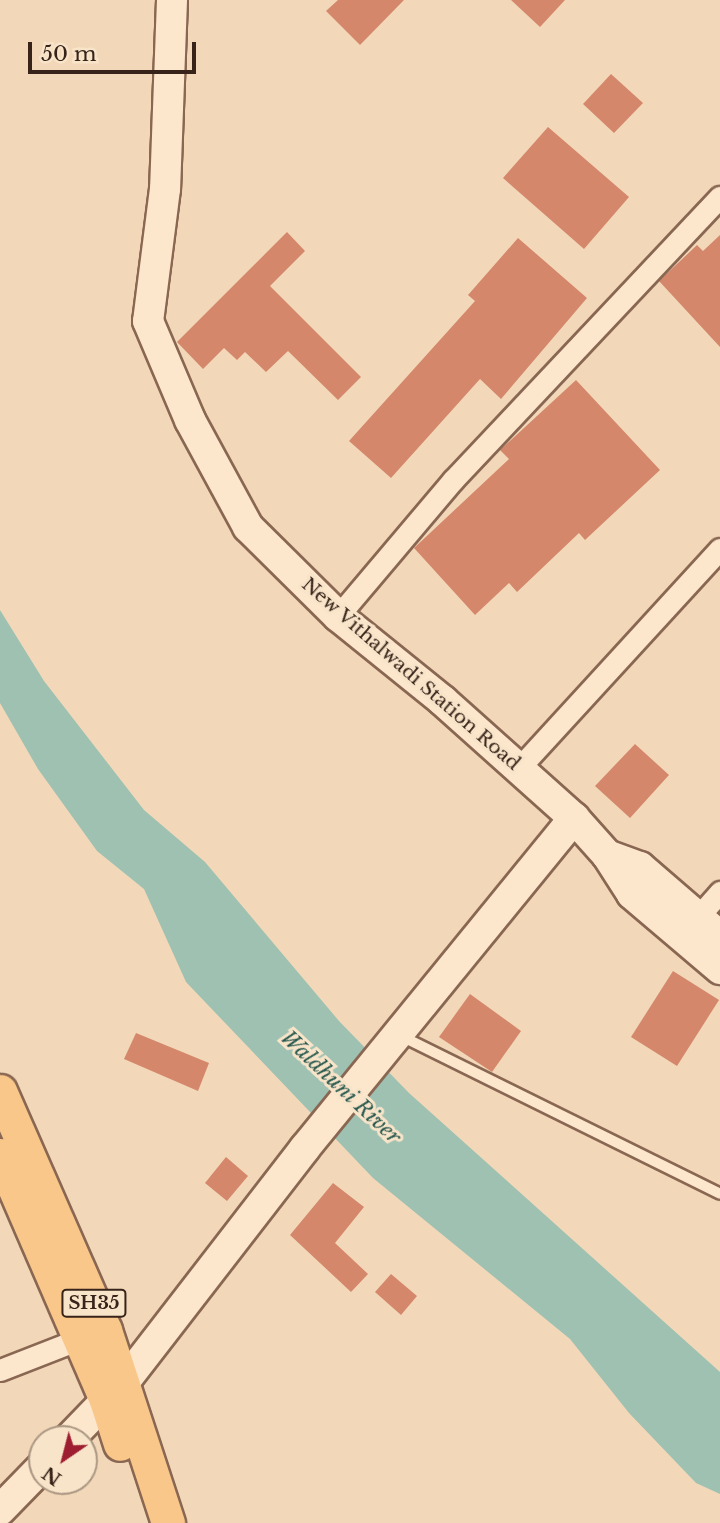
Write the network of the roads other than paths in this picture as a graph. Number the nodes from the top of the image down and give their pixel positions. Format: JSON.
{"nodes":[{"id":1,"x":172,"y":0,"type":"edge"},
{"id":2,"x":720,"y":197,"type":"edge"},
{"id":3,"x":720,"y":549,"type":"edge"},
{"id":4,"x":338,"y":615,"type":"junction"},
{"id":5,"x":519,"y":768,"type":"junction"},
{"id":6,"x":574,"y":818,"type":"junction"},
{"id":7,"x":720,"y":892,"type":"edge"},
{"id":8,"x":689,"y":926,"type":"junction"},
{"id":9,"x":720,"y":936,"type":"edge"},
{"id":10,"x":720,"y":969,"type":"edge"},
{"id":11,"x":394,"y":1041,"type":"junction"},
{"id":12,"x":0,"y":1091,"type":"edge"},
{"id":13,"x":0,"y":1155,"type":"edge"},
{"id":14,"x":720,"y":1194,"type":"edge"},
{"id":15,"x":93,"y":1334,"type":"junction"},
{"id":16,"x":0,"y":1370,"type":"edge"},
{"id":17,"x":116,"y":1391,"type":"junction"},
{"id":18,"x":83,"y":1425,"type":"edge"},
{"id":19,"x":28,"y":1481,"type":"edge"},
{"id":20,"x":0,"y":1510,"type":"edge"},
{"id":21,"x":145,"y":1523,"type":"edge"},
{"id":22,"x":168,"y":1523,"type":"edge"}],
"edges":[{"from":1,"to":4,"type":"street","name":"New Vithalwadi Station Road"},
{"from":2,"to":4,"type":"street"},
{"from":3,"to":5,"type":"street"},
{"from":4,"to":5,"type":"street","name":"New Vithalwadi Station Road"},
{"from":5,"to":6,"type":"street","name":"New Vithalwadi Station Road"},
{"from":6,"to":8,"type":"street","name":"New Vithalwadi Station Road"},
{"from":6,"to":11,"type":"street"},
{"from":7,"to":8,"type":"street"},
{"from":8,"to":9,"type":"street","name":"New Vithalwadi Station Road"},
{"from":8,"to":10,"type":"street","name":"New Vithalwadi Station Road"},
{"from":11,"to":14,"type":"lane"},
{"from":11,"to":17,"type":"street"},
{"from":12,"to":15,"type":"main road","number":"SH35"},
{"from":13,"to":15,"type":"main road","number":"SH35"},
{"from":15,"to":16,"type":"street"},
{"from":15,"to":17,"type":"main road","number":"SH35"},
{"from":17,"to":18,"type":"street"},
{"from":17,"to":21,"type":"main road","number":"SH35"},
{"from":17,"to":22,"type":"main road","number":"SH35"},
{"from":19,"to":20,"type":"street"}]}
